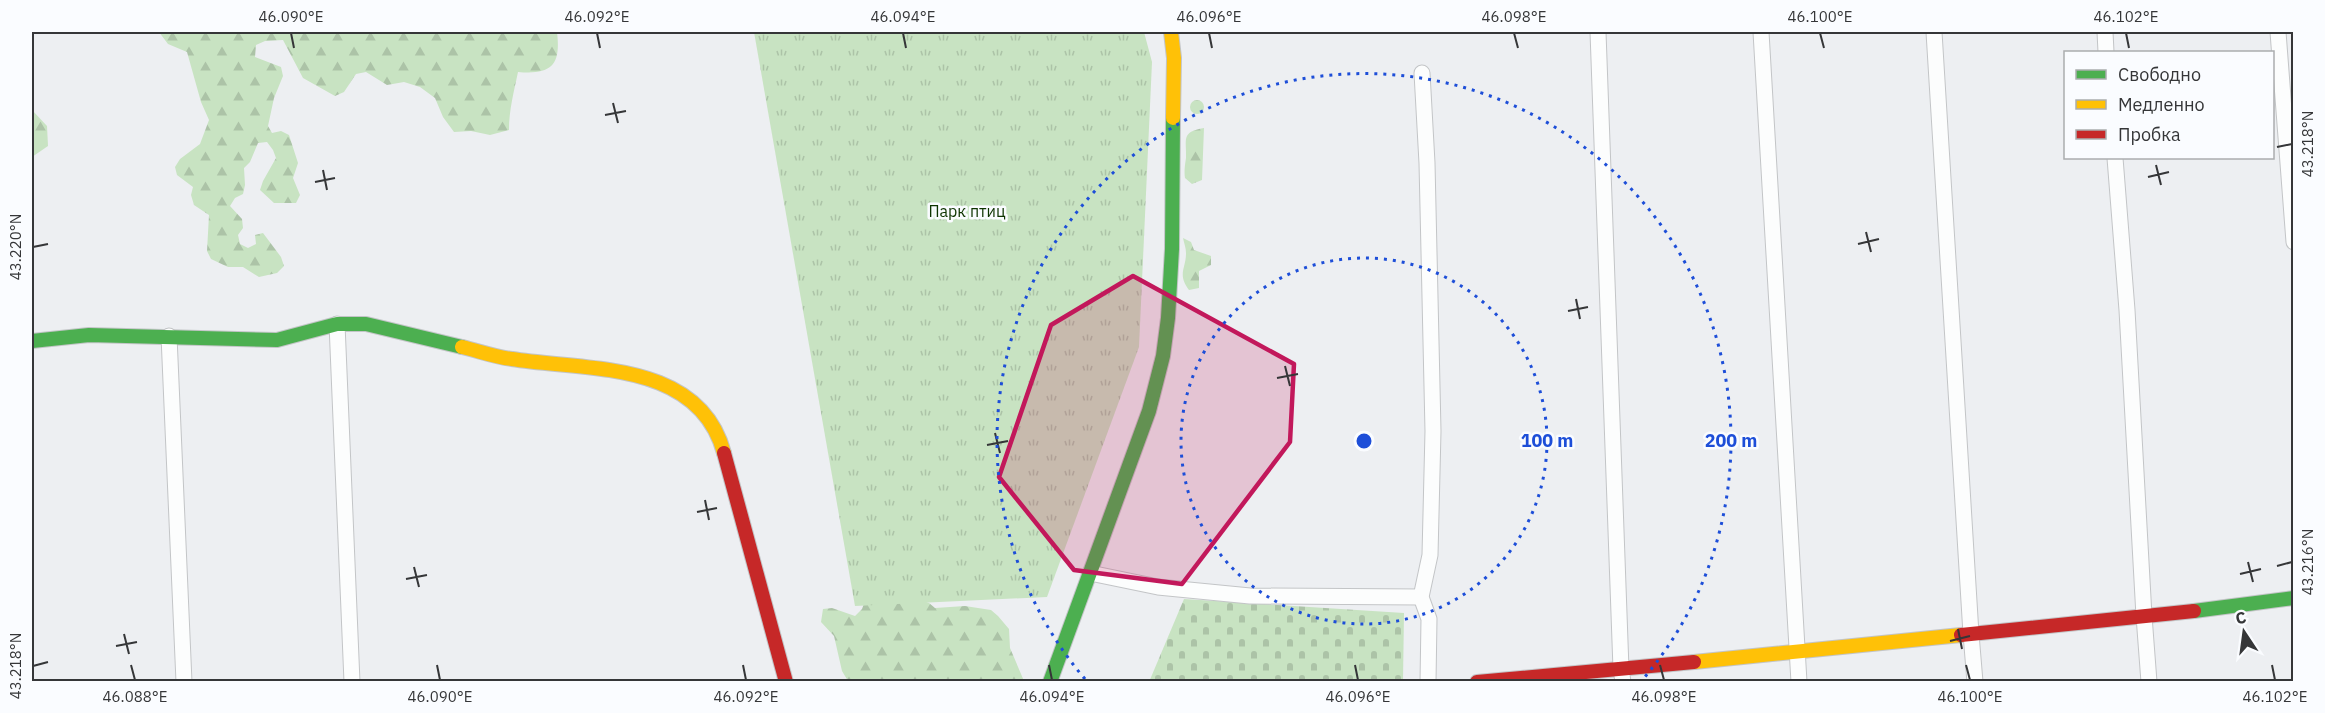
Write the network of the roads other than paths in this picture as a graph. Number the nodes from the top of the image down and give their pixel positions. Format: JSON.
{"nodes":[{"id":1,"x":1171,"y":32,"type":"edge"},
{"id":2,"x":1598,"y":32,"type":"edge"},
{"id":3,"x":1761,"y":32,"type":"edge"},
{"id":4,"x":1934,"y":32,"type":"edge"},
{"id":5,"x":2105,"y":32,"type":"edge"},
{"id":6,"x":2278,"y":32,"type":"edge"},
{"id":7,"x":2106,"y":51,"type":"edge"},
{"id":8,"x":1422,"y":74,"type":"dead end"},
{"id":9,"x":2115,"y":159,"type":"edge"},
{"id":10,"x":2294,"y":242,"type":"edge"},
{"id":11,"x":337,"y":324,"type":"junction"},
{"id":12,"x":169,"y":336,"type":"junction"},
{"id":13,"x":32,"y":341,"type":"edge"},
{"id":14,"x":1089,"y":573,"type":"junction"},
{"id":15,"x":1421,"y":597,"type":"junction"},
{"id":16,"x":2294,"y":598,"type":"edge"},
{"id":17,"x":2144,"y":616,"type":"junction"},
{"id":18,"x":1971,"y":634,"type":"junction"},
{"id":19,"x":1796,"y":652,"type":"junction"},
{"id":20,"x":1622,"y":675,"type":"edge"},
{"id":21,"x":184,"y":681,"type":"edge"},
{"id":22,"x":352,"y":681,"type":"edge"},
{"id":23,"x":786,"y":681,"type":"edge"},
{"id":24,"x":1050,"y":681,"type":"edge"},
{"id":25,"x":1428,"y":681,"type":"edge"},
{"id":26,"x":1477,"y":681,"type":"edge"},
{"id":27,"x":1799,"y":681,"type":"edge"},
{"id":28,"x":1975,"y":681,"type":"edge"},
{"id":29,"x":2149,"y":681,"type":"edge"}],
"edges":[{"from":1,"to":14,"type":"street"},
{"from":2,"to":20,"type":"street"},
{"from":3,"to":19,"type":"street"},
{"from":4,"to":18,"type":"street"},
{"from":5,"to":7,"type":"street"},
{"from":6,"to":10,"type":"street"},
{"from":8,"to":15,"type":"street"},
{"from":9,"to":17,"type":"street"},
{"from":11,"to":12,"type":"street"},
{"from":11,"to":22,"type":"street"},
{"from":11,"to":23,"type":"street"},
{"from":12,"to":13,"type":"street"},
{"from":12,"to":21,"type":"street"},
{"from":14,"to":15,"type":"street"},
{"from":14,"to":24,"type":"street"},
{"from":15,"to":25,"type":"street"},
{"from":16,"to":17,"type":"street"},
{"from":17,"to":18,"type":"street"},
{"from":17,"to":29,"type":"street"},
{"from":18,"to":19,"type":"street"},
{"from":18,"to":28,"type":"street"},
{"from":19,"to":20,"type":"street"},
{"from":19,"to":27,"type":"street"},
{"from":20,"to":26,"type":"street"}]}
